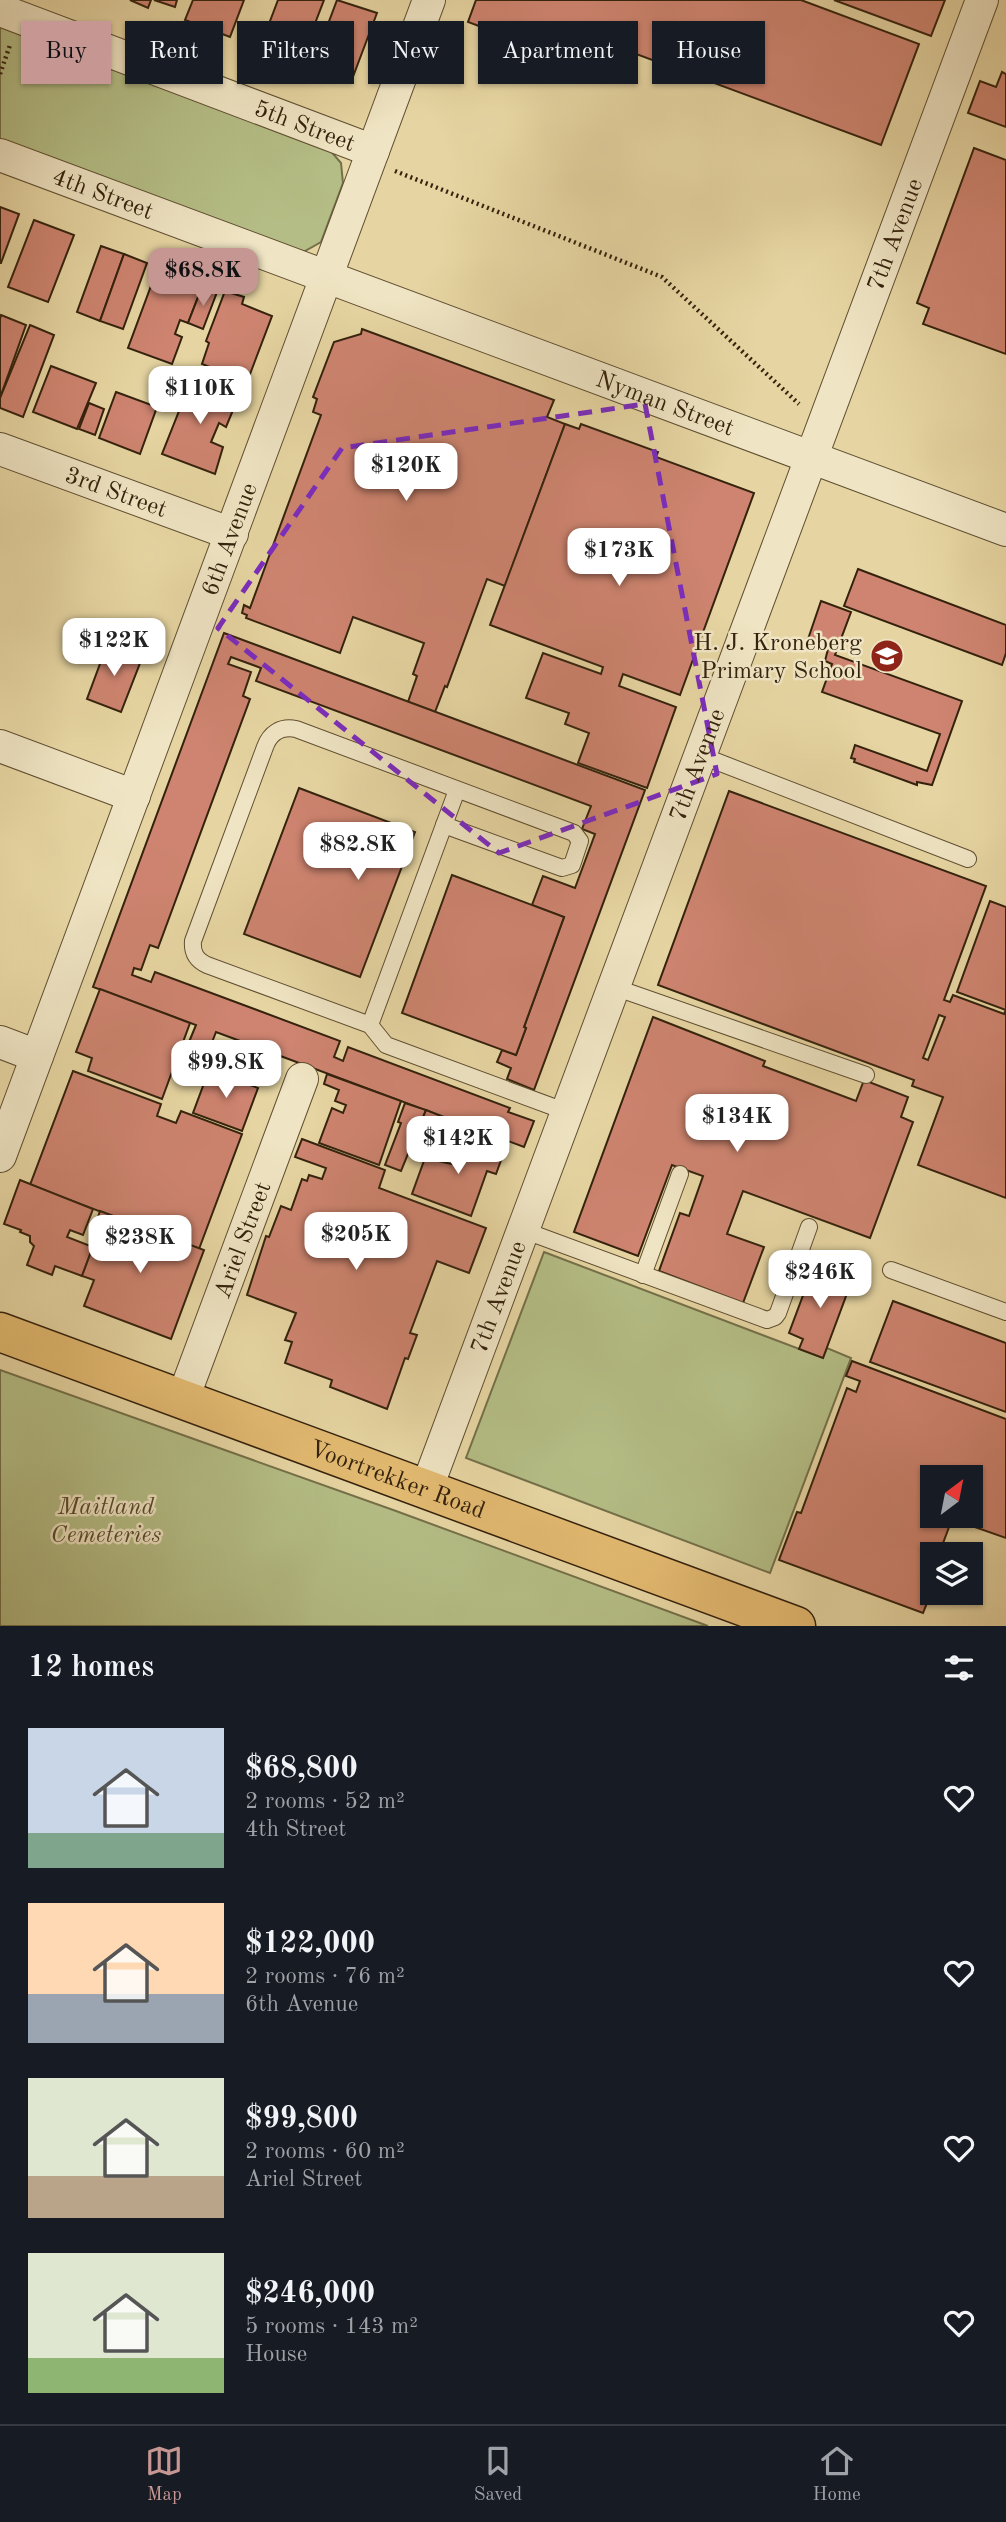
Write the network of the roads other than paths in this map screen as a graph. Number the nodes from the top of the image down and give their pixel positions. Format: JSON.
{"nodes":[{"id":1,"x":429,"y":0,"type":"edge"},
{"id":2,"x":982,"y":0,"type":"edge"},
{"id":3,"x":0,"y":10,"type":"edge"},
{"id":4,"x":0,"y":155,"type":"edge"},
{"id":5,"x":371,"y":156,"type":"junction"},
{"id":6,"x":326,"y":278,"type":"junction"},
{"id":7,"x":0,"y":449,"type":"edge"},
{"id":8,"x":811,"y":457,"type":"junction"},
{"id":9,"x":1006,"y":530,"type":"edge"},
{"id":10,"x":232,"y":534,"type":"junction"},
{"id":11,"x":0,"y":746,"type":"edge"},
{"id":12,"x":700,"y":755,"type":"junction"},
{"id":13,"x":457,"y":790,"type":"junction"},
{"id":14,"x":134,"y":796,"type":"junction"},
{"id":15,"x":444,"y":825,"type":"junction"},
{"id":16,"x":968,"y":859,"type":"dead end"},
{"id":17,"x":614,"y":986,"type":"junction"},
{"id":18,"x":370,"y":1026,"type":"junction"},
{"id":19,"x":0,"y":1042,"type":"edge"},
{"id":20,"x":37,"y":1056,"type":"junction"},
{"id":21,"x":866,"y":1075,"type":"dead end"},
{"id":22,"x":302,"y":1079,"type":"dead end"},
{"id":23,"x":567,"y":1112,"type":"junction"},
{"id":24,"x":0,"y":1156,"type":"edge"},
{"id":25,"x":680,"y":1174,"type":"dead end"},
{"id":26,"x":809,"y":1227,"type":"dead end"},
{"id":27,"x":523,"y":1230,"type":"junction"},
{"id":28,"x":891,"y":1270,"type":"dead end"},
{"id":29,"x":643,"y":1275,"type":"junction"},
{"id":30,"x":1006,"y":1312,"type":"edge"},
{"id":31,"x":0,"y":1332,"type":"edge"},
{"id":32,"x":182,"y":1401,"type":"junction"},
{"id":33,"x":426,"y":1490,"type":"junction"},
{"id":34,"x":796,"y":1626,"type":"edge"}],
"edges":[{"from":1,"to":5,"type":"street","name":"6th Avenue"},
{"from":2,"to":8,"type":"street","name":"7th Avenue"},
{"from":3,"to":5,"type":"street","name":"5th Street"},
{"from":4,"to":6,"type":"street","name":"4th Street"},
{"from":5,"to":6,"type":"street","name":"6th Avenue"},
{"from":6,"to":8,"type":"street","name":"Nyman Street"},
{"from":6,"to":10,"type":"street","name":"6th Avenue"},
{"from":7,"to":10,"type":"street","name":"3rd Street"},
{"from":8,"to":9,"type":"street","name":"Nyman Street"},
{"from":8,"to":12,"type":"street","name":"7th Avenue"},
{"from":10,"to":14,"type":"street","name":"6th Avenue"},
{"from":11,"to":14,"type":"street"},
{"from":12,"to":16,"type":"lane"},
{"from":12,"to":17,"type":"street","name":"7th Avenue"},
{"from":13,"to":15,"type":"lane"},
{"from":13,"to":15,"type":"lane"},
{"from":13,"to":18,"type":"lane"},
{"from":14,"to":20,"type":"street","name":"6th Avenue"},
{"from":15,"to":18,"type":"lane"},
{"from":17,"to":21,"type":"lane"},
{"from":17,"to":23,"type":"street","name":"7th Avenue"},
{"from":18,"to":23,"type":"lane"},
{"from":19,"to":20,"type":"street"},
{"from":20,"to":24,"type":"street","name":"6th Avenue"},
{"from":22,"to":32,"type":"street","name":"Ariel Street"},
{"from":23,"to":27,"type":"street","name":"7th Avenue"},
{"from":25,"to":29,"type":"lane"},
{"from":26,"to":29,"type":"lane"},
{"from":27,"to":29,"type":"lane"},
{"from":27,"to":33,"type":"street","name":"7th Avenue"},
{"from":28,"to":30,"type":"lane"},
{"from":31,"to":32,"type":"main road","name":"Voortrekker Road"},
{"from":32,"to":33,"type":"main road","name":"Voortrekker Road"},
{"from":33,"to":34,"type":"main road","name":"Voortrekker Road"}]}
